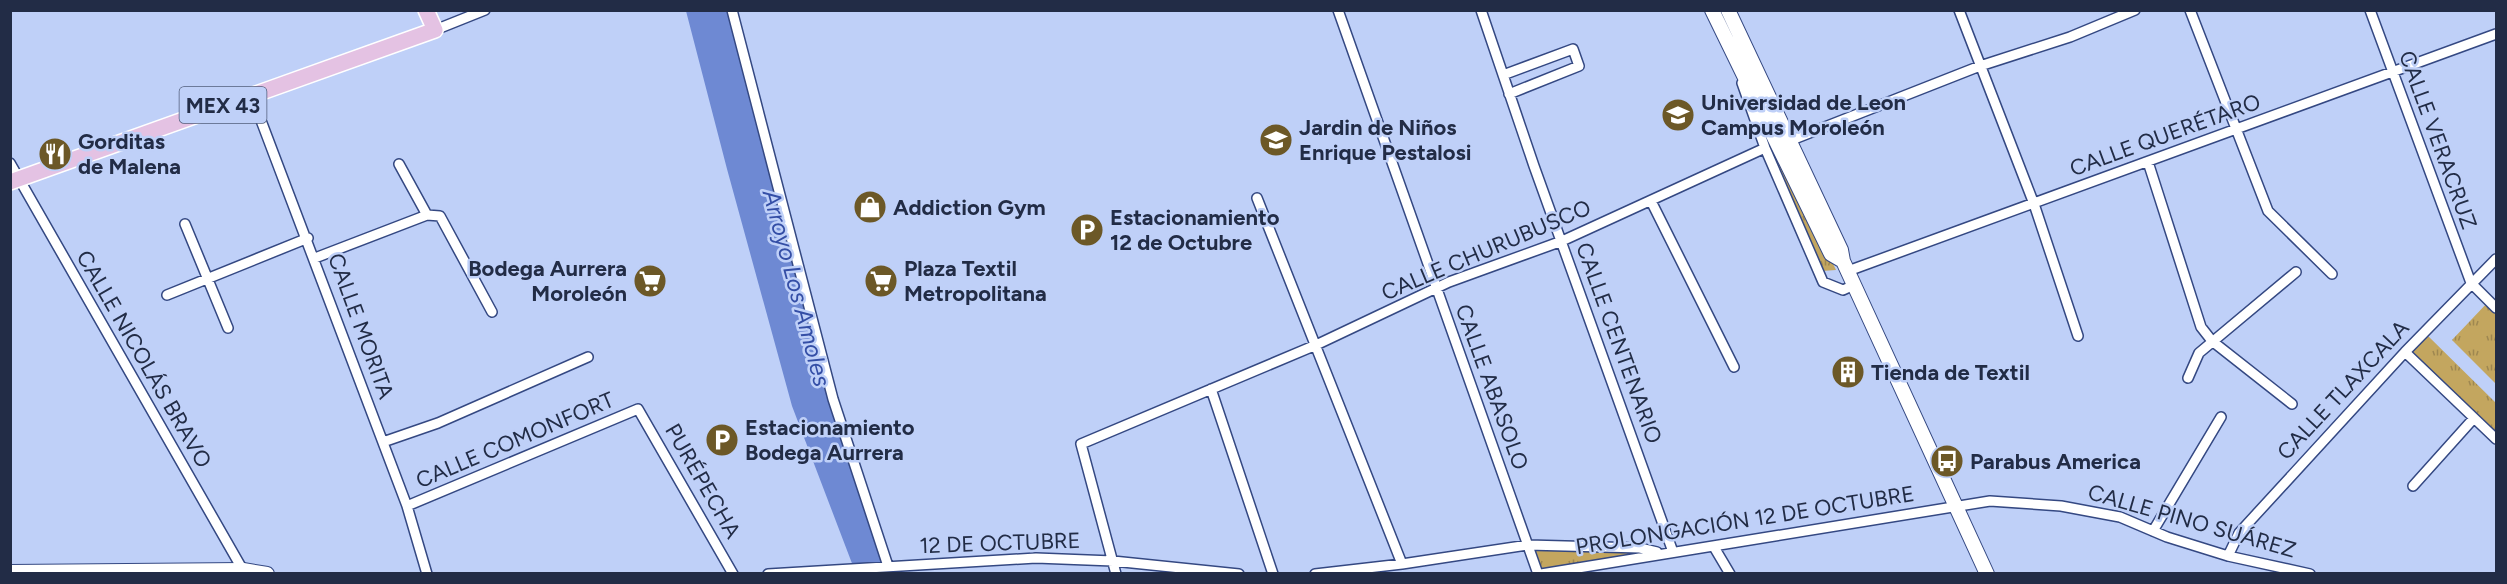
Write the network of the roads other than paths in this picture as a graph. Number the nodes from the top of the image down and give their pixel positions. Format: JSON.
{"nodes":[{"id":1,"x":426,"y":10,"type":"edge"},
{"id":2,"x":485,"y":10,"type":"edge"},
{"id":3,"x":732,"y":10,"type":"edge"},
{"id":4,"x":1338,"y":10,"type":"edge"},
{"id":5,"x":1481,"y":10,"type":"edge"},
{"id":6,"x":1959,"y":10,"type":"edge"},
{"id":7,"x":2135,"y":10,"type":"edge"},
{"id":8,"x":2190,"y":10,"type":"edge"},
{"id":9,"x":2370,"y":10,"type":"edge"},
{"id":10,"x":1721,"y":12,"type":"edge"},
{"id":11,"x":435,"y":30,"type":"junction"},
{"id":12,"x":2496,"y":34,"type":"edge"},
{"id":13,"x":1980,"y":66,"type":"junction"},
{"id":14,"x":2392,"y":72,"type":"junction"},
{"id":15,"x":1503,"y":75,"type":"junction"},
{"id":16,"x":251,"y":94,"type":"junction"},
{"id":17,"x":1509,"y":94,"type":"junction"},
{"id":18,"x":2236,"y":129,"type":"junction"},
{"id":19,"x":1777,"y":144,"type":"junction"},
{"id":20,"x":2148,"y":162,"type":"junction"},
{"id":21,"x":10,"y":163,"type":"edge"},
{"id":22,"x":399,"y":164,"type":"dead end"},
{"id":23,"x":15,"y":181,"type":"edge"},
{"id":24,"x":1257,"y":198,"type":"dead end"},
{"id":25,"x":1651,"y":201,"type":"junction"},
{"id":26,"x":2034,"y":204,"type":"junction"},
{"id":27,"x":427,"y":215,"type":"junction"},
{"id":28,"x":185,"y":224,"type":"dead end"},
{"id":29,"x":308,"y":238,"type":"junction"},
{"id":30,"x":1562,"y":241,"type":"junction"},
{"id":31,"x":315,"y":258,"type":"junction"},
{"id":32,"x":2496,"y":259,"type":"edge"},
{"id":33,"x":1845,"y":266,"type":"junction"},
{"id":34,"x":2296,"y":272,"type":"dead end"},
{"id":35,"x":2332,"y":274,"type":"dead end"},
{"id":36,"x":207,"y":278,"type":"junction"},
{"id":37,"x":2471,"y":283,"type":"junction"},
{"id":38,"x":1854,"y":285,"type":"junction"},
{"id":39,"x":1437,"y":290,"type":"junction"},
{"id":40,"x":167,"y":295,"type":"dead end"},
{"id":41,"x":2496,"y":309,"type":"edge"},
{"id":42,"x":492,"y":312,"type":"dead end"},
{"id":43,"x":228,"y":328,"type":"dead end"},
{"id":44,"x":2078,"y":336,"type":"dead end"},
{"id":45,"x":2212,"y":341,"type":"junction"},
{"id":46,"x":1316,"y":345,"type":"junction"},
{"id":47,"x":2405,"y":352,"type":"junction"},
{"id":48,"x":588,"y":357,"type":"dead end"},
{"id":49,"x":1734,"y":367,"type":"dead end"},
{"id":50,"x":2188,"y":378,"type":"dead end"},
{"id":51,"x":1211,"y":389,"type":"junction"},
{"id":52,"x":2292,"y":404,"type":"dead end"},
{"id":53,"x":638,"y":409,"type":"joint"},
{"id":54,"x":2221,"y":417,"type":"dead end"},
{"id":55,"x":2474,"y":418,"type":"junction"},
{"id":56,"x":2496,"y":439,"type":"edge"},
{"id":57,"x":383,"y":442,"type":"junction"},
{"id":58,"x":2413,"y":486,"type":"dead end"},
{"id":59,"x":407,"y":506,"type":"junction"},
{"id":60,"x":1955,"y":506,"type":"junction"},
{"id":61,"x":2153,"y":531,"type":"junction"},
{"id":62,"x":1528,"y":546,"type":"junction"},
{"id":63,"x":1714,"y":548,"type":"junction"},
{"id":64,"x":1673,"y":552,"type":"junction"},
{"id":65,"x":1662,"y":553,"type":"junction"},
{"id":66,"x":2228,"y":556,"type":"junction"},
{"id":67,"x":1113,"y":561,"type":"junction"},
{"id":68,"x":1402,"y":564,"type":"junction"},
{"id":69,"x":888,"y":566,"type":"junction"},
{"id":70,"x":871,"y":571,"type":"edge"},
{"id":71,"x":10,"y":572,"type":"edge"},
{"id":72,"x":244,"y":572,"type":"edge"},
{"id":73,"x":267,"y":573,"type":"edge"},
{"id":74,"x":427,"y":573,"type":"edge"},
{"id":75,"x":734,"y":573,"type":"edge"},
{"id":76,"x":768,"y":573,"type":"edge"},
{"id":77,"x":1116,"y":573,"type":"edge"},
{"id":78,"x":1239,"y":573,"type":"edge"},
{"id":79,"x":1273,"y":573,"type":"edge"},
{"id":80,"x":1315,"y":573,"type":"edge"},
{"id":81,"x":1539,"y":573,"type":"edge"},
{"id":82,"x":1730,"y":573,"type":"edge"},
{"id":83,"x":1987,"y":573,"type":"edge"},
{"id":84,"x":2310,"y":573,"type":"edge"}],
"edges":[{"from":1,"to":11,"type":"main road"},
{"from":2,"to":11,"type":"street"},
{"from":3,"to":69,"type":"street"},
{"from":4,"to":39,"type":"street","name":"CALLE ABASOLO"},
{"from":5,"to":15,"type":"street","name":"CALLE CENTENARIO"},
{"from":6,"to":13,"type":"street"},
{"from":7,"to":13,"type":"street","name":"CALLE CHURUBUSCO"},
{"from":8,"to":18,"type":"street"},
{"from":9,"to":14,"type":"street","name":"CALLE VERACRUZ"},
{"from":10,"to":19,"type":"street"},
{"from":10,"to":19,"type":"street"},
{"from":11,"to":16,"type":"main road","number":"MEX 43"},
{"from":12,"to":14,"type":"street","name":"CALLE QUERÉTARO"},
{"from":13,"to":19,"type":"street","name":"CALLE CHURUBUSCO"},
{"from":13,"to":26,"type":"street"},
{"from":14,"to":18,"type":"street","name":"CALLE QUERÉTARO"},
{"from":14,"to":37,"type":"street","name":"CALLE VERACRUZ"},
{"from":15,"to":17,"type":"street","name":"CALLE CENTENARIO"},
{"from":15,"to":17,"type":"street"},
{"from":16,"to":23,"type":"main road","number":"MEX 43"},
{"from":16,"to":29,"type":"street","name":"CALLE MORITA"},
{"from":17,"to":30,"type":"street","name":"CALLE CENTENARIO"},
{"from":18,"to":20,"type":"street","name":"CALLE QUERÉTARO"},
{"from":18,"to":35,"type":"street"},
{"from":19,"to":25,"type":"street","name":"CALLE CHURUBUSCO"},
{"from":19,"to":33,"type":"street"},
{"from":19,"to":38,"type":"street"},
{"from":20,"to":26,"type":"street","name":"CALLE QUERÉTARO"},
{"from":20,"to":45,"type":"street"},
{"from":21,"to":23,"type":"street","name":"CALLE NICOLÁS BRAVO"},
{"from":22,"to":27,"type":"street"},
{"from":23,"to":72,"type":"street","name":"CALLE NICOLÁS BRAVO"},
{"from":24,"to":46,"type":"street"},
{"from":25,"to":30,"type":"street","name":"CALLE CHURUBUSCO"},
{"from":25,"to":49,"type":"street"},
{"from":26,"to":33,"type":"street","name":"CALLE QUERÉTARO"},
{"from":26,"to":44,"type":"street"},
{"from":27,"to":31,"type":"street"},
{"from":27,"to":42,"type":"street"},
{"from":28,"to":36,"type":"street"},
{"from":29,"to":31,"type":"street","name":"CALLE MORITA"},
{"from":29,"to":36,"type":"street"},
{"from":30,"to":39,"type":"street","name":"CALLE CHURUBUSCO"},
{"from":30,"to":64,"type":"street","name":"CALLE CENTENARIO"},
{"from":31,"to":57,"type":"street","name":"CALLE MORITA"},
{"from":32,"to":37,"type":"street","name":"CALLE TLAXCALA"},
{"from":33,"to":38,"type":"street"},
{"from":34,"to":45,"type":"street"},
{"from":36,"to":40,"type":"street"},
{"from":36,"to":43,"type":"street"},
{"from":37,"to":41,"type":"street","name":"CALLE VERACRUZ"},
{"from":37,"to":47,"type":"street","name":"CALLE TLAXCALA"},
{"from":38,"to":60,"type":"street"},
{"from":39,"to":46,"type":"street","name":"CALLE CHURUBUSCO"},
{"from":39,"to":62,"type":"street","name":"CALLE ABASOLO"},
{"from":45,"to":50,"type":"street"},
{"from":45,"to":52,"type":"street"},
{"from":46,"to":51,"type":"street","name":"CALLE CHURUBUSCO"},
{"from":46,"to":68,"type":"street"},
{"from":47,"to":55,"type":"street"},
{"from":47,"to":66,"type":"street","name":"CALLE TLAXCALA"},
{"from":48,"to":57,"type":"street"},
{"from":51,"to":67,"type":"street","name":"CALLE CHURUBUSCO"},
{"from":51,"to":79,"type":"street"},
{"from":53,"to":59,"type":"street","name":"CALLE COMONFORT"},
{"from":53,"to":75,"type":"street","name":"PURÉPECHA"},
{"from":54,"to":61,"type":"street"},
{"from":55,"to":56,"type":"street"},
{"from":55,"to":58,"type":"street"},
{"from":57,"to":59,"type":"street","name":"CALLE MORITA"},
{"from":59,"to":74,"type":"street","name":"CALLE MORITA"},
{"from":60,"to":61,"type":"street","name":"CALLE PINO SUÁREZ"},
{"from":60,"to":63,"type":"street","name":"PROLONGACIÓN 12 DE OCTUBRE"},
{"from":60,"to":83,"type":"street"},
{"from":61,"to":66,"type":"street","name":"CALLE PINO SUÁREZ"},
{"from":62,"to":65,"type":"street"},
{"from":62,"to":68,"type":"street"},
{"from":62,"to":81,"type":"street","name":"CALLE ABASOLO"},
{"from":63,"to":64,"type":"street","name":"PROLONGACIÓN 12 DE OCTUBRE"},
{"from":63,"to":82,"type":"street"},
{"from":64,"to":65,"type":"street","name":"PROLONGACIÓN 12 DE OCTUBRE"},
{"from":65,"to":81,"type":"street","name":"PROLONGACIÓN 12 DE OCTUBRE"},
{"from":66,"to":84,"type":"street","name":"CALLE PINO SUÁREZ"},
{"from":67,"to":69,"type":"street","name":"12 DE OCTUBRE"},
{"from":67,"to":77,"type":"street"},
{"from":67,"to":78,"type":"street"},
{"from":68,"to":80,"type":"street"},
{"from":69,"to":70,"type":"street","name":"12 DE OCTUBRE"},
{"from":70,"to":76,"type":"street","name":"12 DE OCTUBRE"},
{"from":71,"to":72,"type":"street"},
{"from":72,"to":73,"type":"street"}]}
